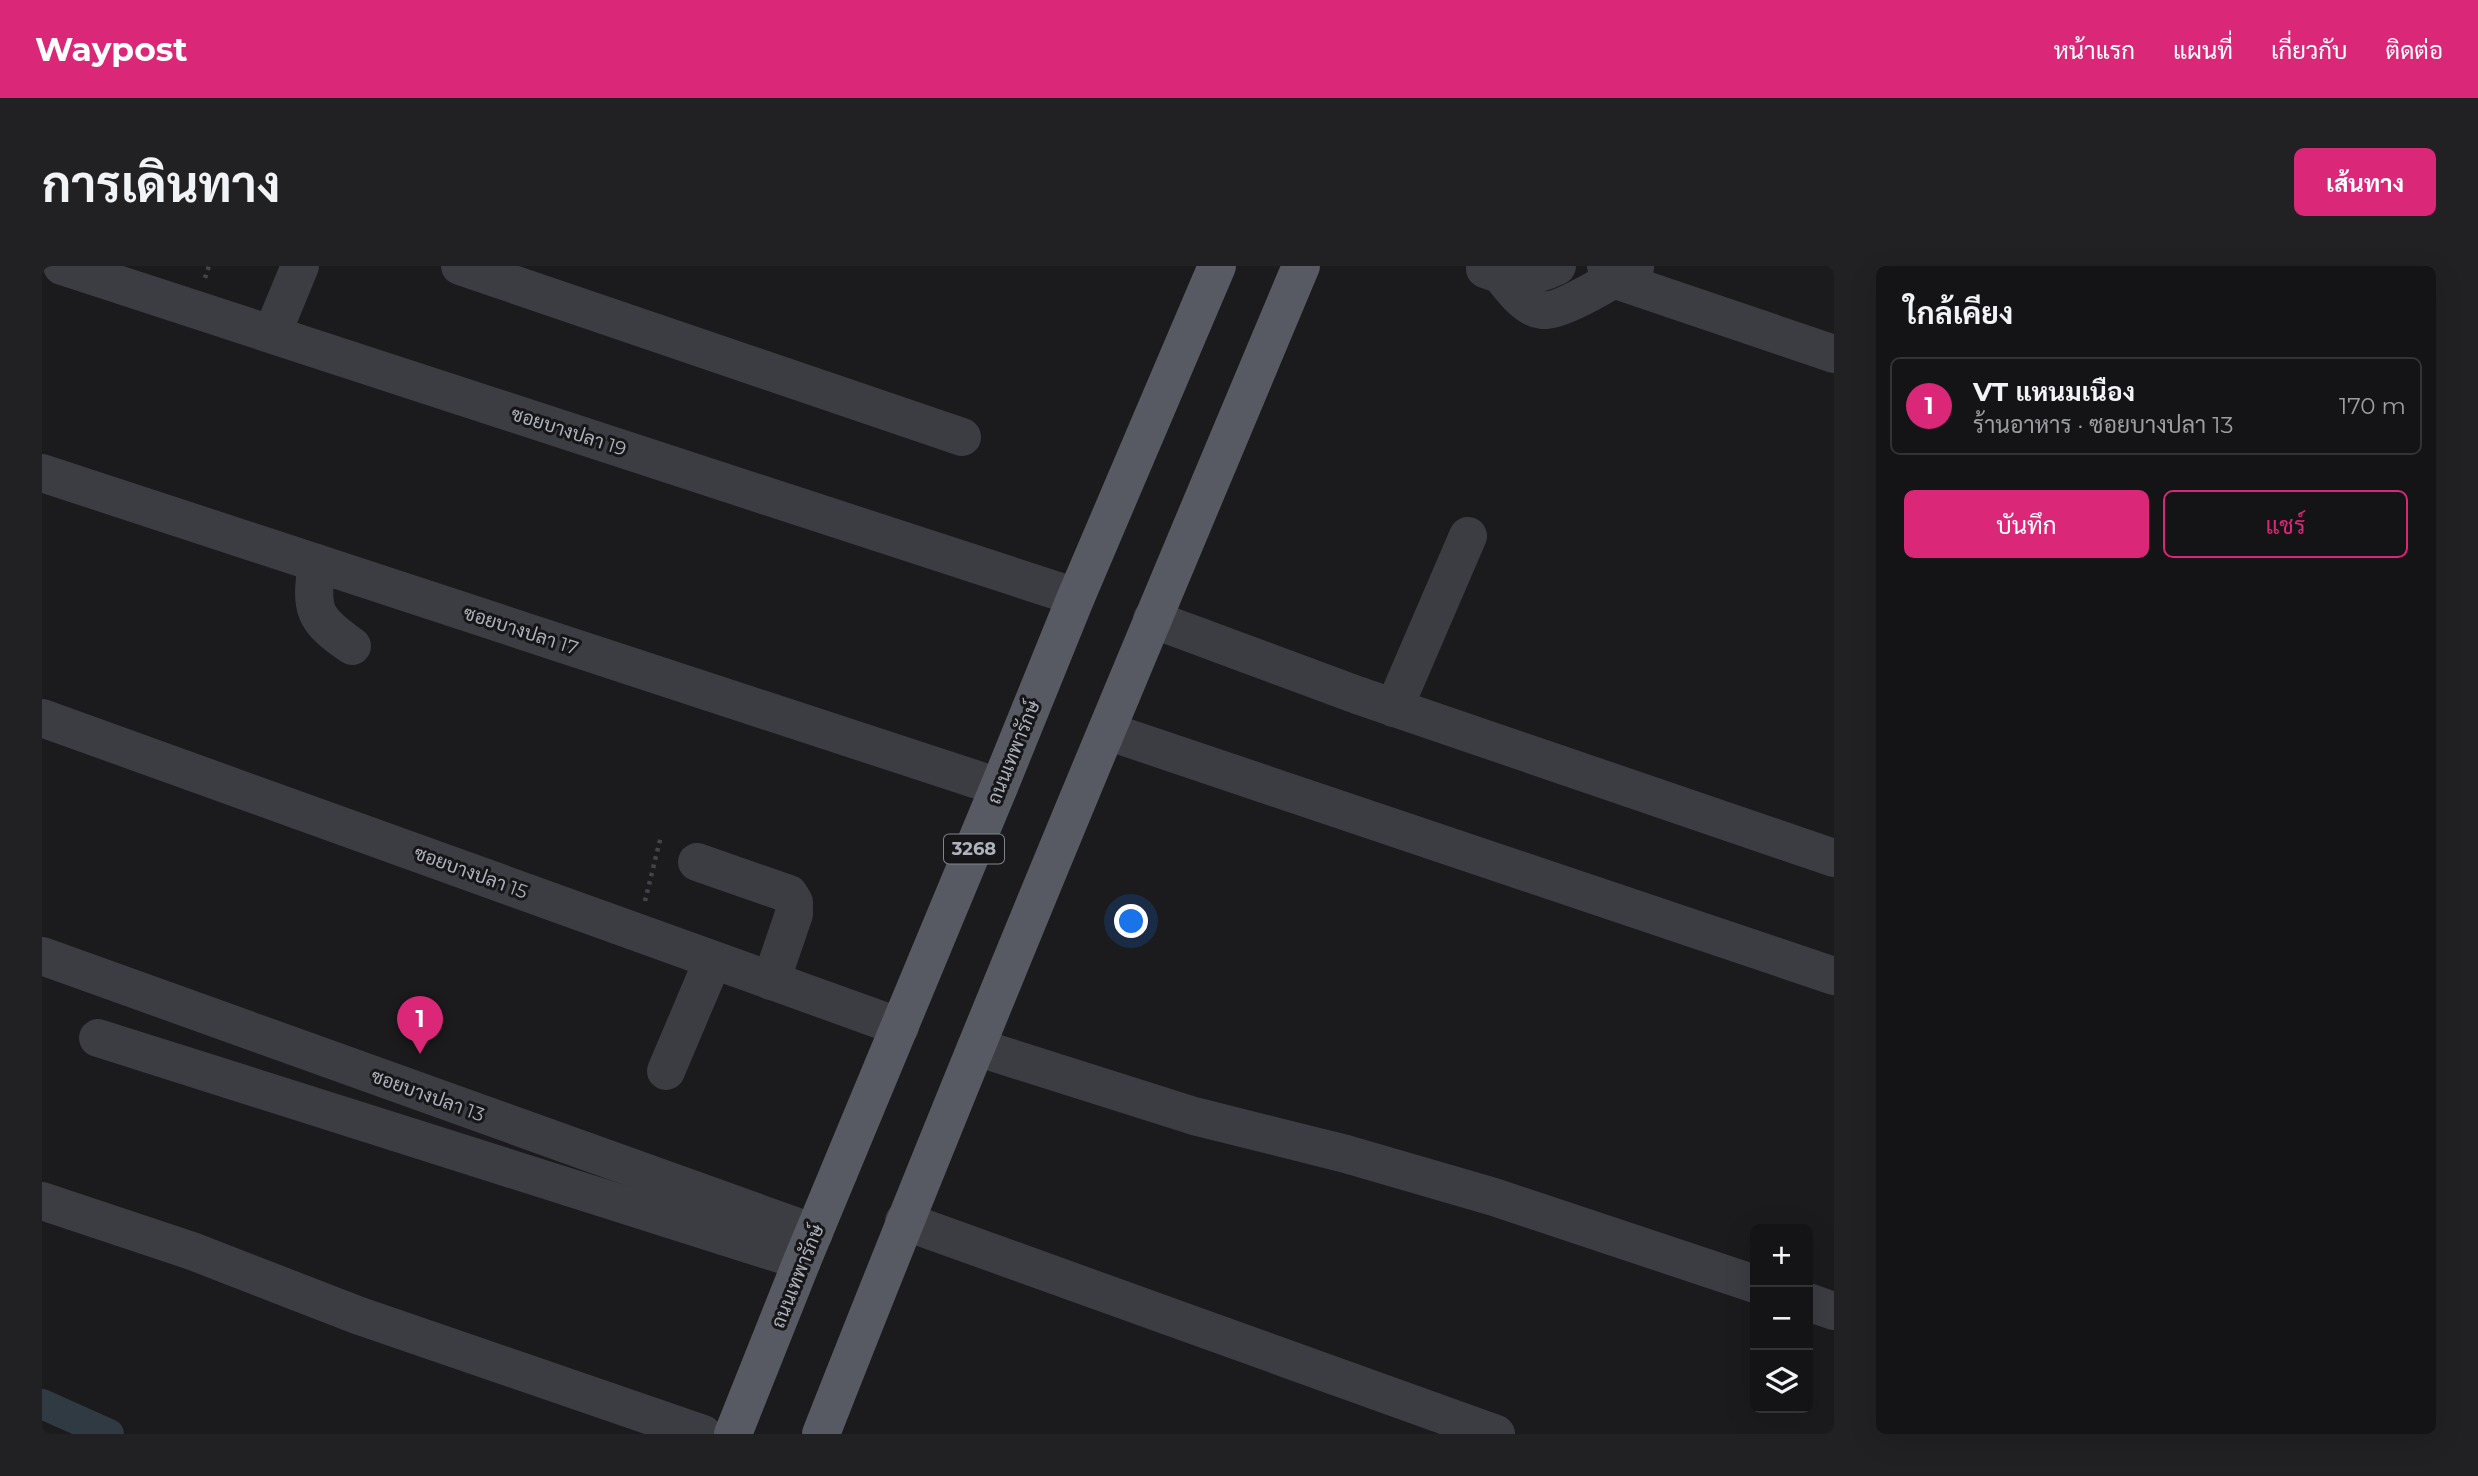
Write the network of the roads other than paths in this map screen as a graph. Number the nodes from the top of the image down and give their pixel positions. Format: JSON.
{"nodes":[{"id":1,"x":62,"y":266,"type":"edge"},
{"id":2,"x":300,"y":266,"type":"edge"},
{"id":3,"x":460,"y":266,"type":"edge"},
{"id":4,"x":1217,"y":266,"type":"edge"},
{"id":5,"x":1301,"y":266,"type":"edge"},
{"id":6,"x":1557,"y":266,"type":"edge"},
{"id":7,"x":1619,"y":270,"type":"edge"},
{"id":8,"x":1489,"y":271,"type":"edge"},
{"id":9,"x":272,"y":334,"type":"junction"},
{"id":10,"x":1834,"y":354,"type":"edge"},
{"id":11,"x":962,"y":437,"type":"dead end"},
{"id":12,"x":42,"y":473,"type":"edge"},
{"id":13,"x":1468,"y":536,"type":"dead end"},
{"id":14,"x":317,"y":563,"type":"junction"},
{"id":15,"x":1076,"y":597,"type":"junction"},
{"id":16,"x":1152,"y":619,"type":"junction"},
{"id":17,"x":352,"y":646,"type":"dead end"},
{"id":18,"x":1394,"y":708,"type":"junction"},
{"id":19,"x":42,"y":718,"type":"edge"},
{"id":20,"x":1107,"y":731,"type":"junction"},
{"id":21,"x":999,"y":787,"type":"junction"},
{"id":22,"x":1834,"y":858,"type":"edge"},
{"id":23,"x":697,"y":862,"type":"dead end"},
{"id":24,"x":42,"y":956,"type":"edge"},
{"id":25,"x":713,"y":960,"type":"junction"},
{"id":26,"x":1834,"y":976,"type":"edge"},
{"id":27,"x":771,"y":981,"type":"junction"},
{"id":28,"x":900,"y":1027,"type":"junction"},
{"id":29,"x":98,"y":1038,"type":"dead end"},
{"id":30,"x":976,"y":1047,"type":"junction"},
{"id":31,"x":666,"y":1071,"type":"dead end"},
{"id":32,"x":42,"y":1201,"type":"edge"},
{"id":33,"x":904,"y":1221,"type":"junction"},
{"id":34,"x":808,"y":1247,"type":"junction"},
{"id":35,"x":1750,"y":1282,"type":"edge"},
{"id":36,"x":1813,"y":1304,"type":"edge"},
{"id":37,"x":1834,"y":1311,"type":"edge"},
{"id":38,"x":703,"y":1434,"type":"edge"},
{"id":39,"x":733,"y":1434,"type":"edge"},
{"id":40,"x":821,"y":1434,"type":"edge"},
{"id":41,"x":1496,"y":1434,"type":"edge"}],
"edges":[{"from":1,"to":9,"type":"street","name":"ซอยบางปลา 19"},
{"from":2,"to":9,"type":"street"},
{"from":3,"to":11,"type":"street"},
{"from":4,"to":15,"type":"main road","name":"ถนนเทพารักษ์","number":"3268"},
{"from":5,"to":16,"type":"main road"},
{"from":6,"to":8,"type":"street"},
{"from":7,"to":8,"type":"street"},
{"from":7,"to":10,"type":"street"},
{"from":9,"to":15,"type":"street","name":"ซอยบางปลา 19"},
{"from":12,"to":14,"type":"street","name":"ซอยบางปลา 17"},
{"from":13,"to":18,"type":"street"},
{"from":14,"to":17,"type":"street"},
{"from":14,"to":21,"type":"street","name":"ซอยบางปลา 17"},
{"from":15,"to":21,"type":"main road","name":"ถนนเทพารักษ์","number":"3268"},
{"from":16,"to":18,"type":"street"},
{"from":16,"to":20,"type":"main road"},
{"from":18,"to":22,"type":"street"},
{"from":19,"to":25,"type":"street","name":"ซอยบางปลา 15"},
{"from":20,"to":26,"type":"street"},
{"from":20,"to":30,"type":"main road"},
{"from":21,"to":28,"type":"main road","name":"ถนนเทพารักษ์","number":"3268"},
{"from":23,"to":27,"type":"street"},
{"from":24,"to":34,"type":"street","name":"ซอยบางปลา 13"},
{"from":25,"to":27,"type":"street","name":"ซอยบางปลา 15"},
{"from":25,"to":31,"type":"street"},
{"from":27,"to":28,"type":"street","name":"ซอยบางปลา 15"},
{"from":28,"to":34,"type":"main road","name":"ถนนเทพารักษ์","number":"3268"},
{"from":29,"to":34,"type":"street"},
{"from":30,"to":33,"type":"main road"},
{"from":30,"to":35,"type":"street"},
{"from":32,"to":38,"type":"street"},
{"from":33,"to":40,"type":"main road"},
{"from":33,"to":41,"type":"street"},
{"from":34,"to":39,"type":"main road","name":"ถนนเทพารักษ์","number":"3268"},
{"from":36,"to":37,"type":"street"}]}
